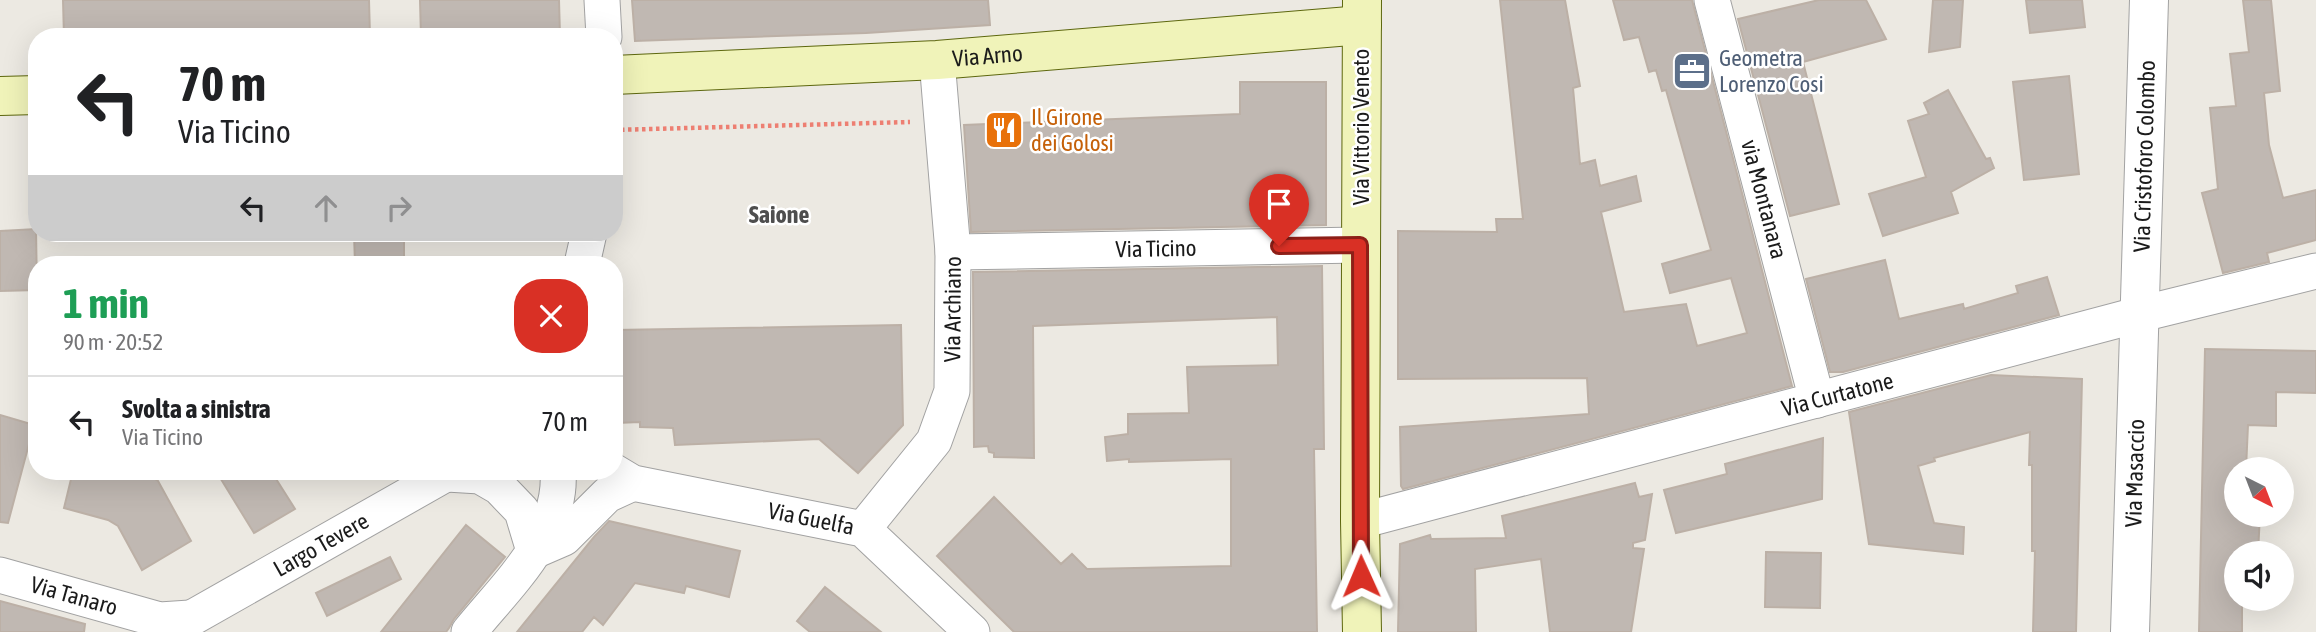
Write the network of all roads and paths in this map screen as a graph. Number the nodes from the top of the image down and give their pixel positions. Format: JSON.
{"nodes":[{"id":1,"x":602,"y":0,"type":"edge"},
{"id":2,"x":1712,"y":0,"type":"edge"},
{"id":3,"x":2149,"y":0,"type":"edge"},
{"id":4,"x":1362,"y":12,"type":"edge"},
{"id":5,"x":604,"y":28,"type":"edge"},
{"id":6,"x":937,"y":60,"type":"junction"},
{"id":7,"x":623,"y":75,"type":"edge"},
{"id":8,"x":28,"y":95,"type":"edge"},
{"id":9,"x":0,"y":96,"type":"edge"},
{"id":10,"x":942,"y":121,"type":"junction"},
{"id":11,"x":623,"y":130,"type":"edge"},
{"id":12,"x":1360,"y":245,"type":"junction"},
{"id":13,"x":953,"y":252,"type":"junction"},
{"id":14,"x":2316,"y":271,"type":"edge"},
{"id":15,"x":2141,"y":314,"type":"junction"},
{"id":16,"x":1817,"y":400,"type":"junction"},
{"id":17,"x":623,"y":477,"type":"edge"},
{"id":18,"x":434,"y":480,"type":"edge"},
{"id":19,"x":488,"y":480,"type":"edge"},
{"id":20,"x":557,"y":480,"type":"edge"},
{"id":21,"x":620,"y":480,"type":"edge"},
{"id":22,"x":1360,"y":521,"type":"junction"},
{"id":23,"x":863,"y":529,"type":"junction"},
{"id":24,"x":534,"y":551,"type":"junction"},
{"id":25,"x":0,"y":575,"type":"edge"},
{"id":26,"x":82,"y":598,"type":"junction"},
{"id":27,"x":172,"y":623,"type":"edge"},
{"id":28,"x":96,"y":632,"type":"edge"},
{"id":29,"x":116,"y":632,"type":"edge"},
{"id":30,"x":469,"y":632,"type":"edge"},
{"id":31,"x":972,"y":632,"type":"edge"},
{"id":32,"x":1362,"y":632,"type":"edge"},
{"id":33,"x":2130,"y":632,"type":"edge"}],
"edges":[{"from":1,"to":5,"type":"street"},
{"from":2,"to":16,"type":"street","name":"via Montanara"},
{"from":3,"to":15,"type":"street","name":"Via Cristoforo Colombo"},
{"from":4,"to":6,"type":"main road","name":"Via Arno"},
{"from":4,"to":12,"type":"main road","name":"Via Vittorio Veneto"},
{"from":6,"to":7,"type":"main road","name":"Via Arno"},
{"from":6,"to":10,"type":"street","name":"Via Archiano"},
{"from":8,"to":9,"type":"main road"},
{"from":10,"to":11,"type":"path"},
{"from":10,"to":13,"type":"street","name":"Via Archiano"},
{"from":12,"to":13,"type":"street","name":"Via Ticino"},
{"from":12,"to":22,"type":"main road","name":"Via Vittorio Veneto"},
{"from":13,"to":23,"type":"street","name":"Via Archiano"},
{"from":14,"to":15,"type":"street","name":"Via Curtatone"},
{"from":15,"to":16,"type":"street","name":"Via Curtatone"},
{"from":15,"to":33,"type":"street","name":"Via Masaccio"},
{"from":16,"to":22,"type":"street","name":"Via Curtatone"},
{"from":17,"to":23,"type":"street","name":"Via Guelfa"},
{"from":18,"to":27,"type":"street","name":"Largo Tevere"},
{"from":19,"to":24,"type":"street"},
{"from":20,"to":24,"type":"street"},
{"from":21,"to":24,"type":"street"},
{"from":22,"to":32,"type":"main road","name":"Via Vittorio Veneto"},
{"from":23,"to":31,"type":"street","name":"Via Guelfa"},
{"from":24,"to":30,"type":"street"},
{"from":25,"to":26,"type":"street","name":"Via Tanaro"},
{"from":26,"to":27,"type":"street","name":"Via Tanaro"},
{"from":26,"to":28,"type":"street"},
{"from":27,"to":29,"type":"street"}]}
